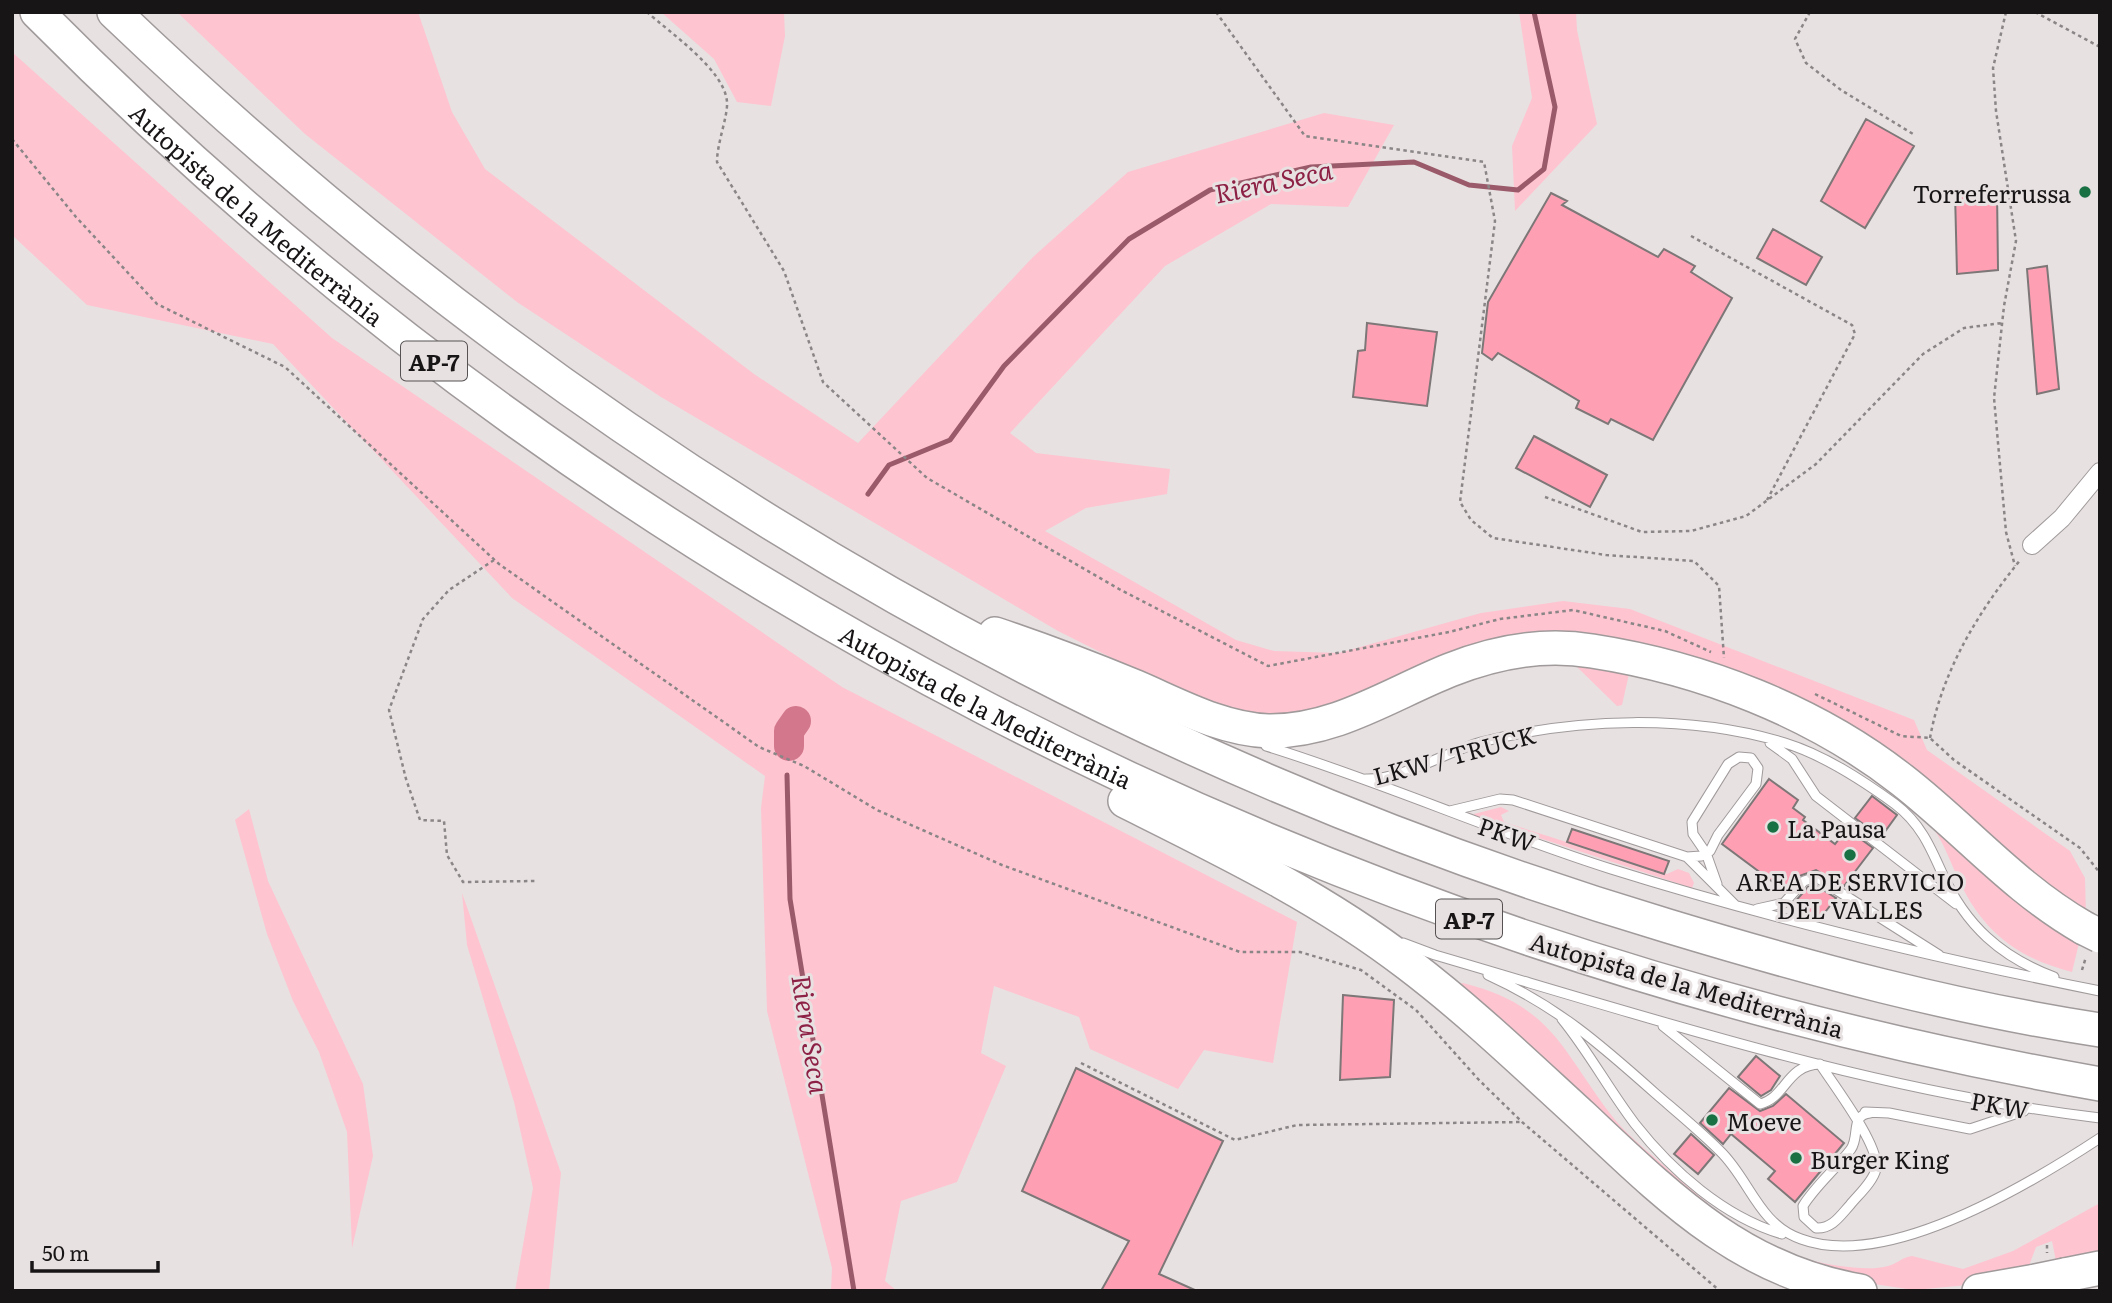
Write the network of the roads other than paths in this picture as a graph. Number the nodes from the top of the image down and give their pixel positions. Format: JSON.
{"nodes":[{"id":1,"x":37,"y":12,"type":"edge"},
{"id":2,"x":114,"y":12,"type":"edge"},
{"id":3,"x":2100,"y":472,"type":"edge"},
{"id":4,"x":2032,"y":545,"type":"road end"},
{"id":5,"x":909,"y":606,"type":"junction"},
{"id":6,"x":1035,"y":647,"type":"junction"},
{"id":7,"x":876,"y":650,"type":"junction"},
{"id":8,"x":1757,"y":736,"type":"junction"},
{"id":9,"x":1266,"y":746,"type":"joint"},
{"id":10,"x":1360,"y":778,"type":"junction"},
{"id":11,"x":1441,"y":810,"type":"junction"},
{"id":12,"x":1706,"y":853,"type":"junction"},
{"id":13,"x":1686,"y":857,"type":"junction"},
{"id":14,"x":1719,"y":889,"type":"junction"},
{"id":15,"x":1322,"y":905,"type":"junction"},
{"id":16,"x":1736,"y":906,"type":"junction"},
{"id":17,"x":1960,"y":907,"type":"junction"},
{"id":18,"x":1751,"y":910,"type":"junction"},
{"id":19,"x":2092,"y":932,"type":"edge"},
{"id":20,"x":1946,"y":960,"type":"junction"},
{"id":21,"x":1461,"y":963,"type":"junction"},
{"id":22,"x":2082,"y":987,"type":"junction"},
{"id":23,"x":2100,"y":991,"type":"edge"},
{"id":24,"x":1548,"y":1005,"type":"junction"},
{"id":25,"x":1652,"y":1019,"type":"junction"},
{"id":26,"x":2100,"y":1030,"type":"edge"},
{"id":27,"x":1819,"y":1064,"type":"junction"},
{"id":28,"x":2100,"y":1084,"type":"edge"},
{"id":29,"x":1848,"y":1104,"type":"junction"},
{"id":30,"x":2032,"y":1110,"type":"junction"},
{"id":31,"x":1870,"y":1113,"type":"junction"},
{"id":32,"x":2100,"y":1118,"type":"edge"},
{"id":33,"x":1857,"y":1120,"type":"junction"},
{"id":34,"x":2100,"y":1138,"type":"edge"},
{"id":35,"x":1802,"y":1240,"type":"junction"},
{"id":36,"x":2100,"y":1268,"type":"edge"},
{"id":37,"x":1860,"y":1291,"type":"edge"},
{"id":38,"x":1979,"y":1291,"type":"edge"}],
"edges":[{"from":1,"to":7,"type":"highway","name":"Autopista de la Mediterrània","number":"AP-7"},
{"from":2,"to":5,"type":"highway","name":"Autopista de la Mediterrània","number":"AP-7"},
{"from":3,"to":4,"type":"street"},
{"from":5,"to":6,"type":"highway"},
{"from":5,"to":26,"type":"highway","name":"Autopista de la Mediterrània","number":"AP-7"},
{"from":6,"to":9,"type":"highway"},
{"from":6,"to":19,"type":"highway"},
{"from":7,"to":15,"type":"highway"},
{"from":7,"to":28,"type":"highway","name":"Autopista de la Mediterrània","number":"AP-7"},
{"from":8,"to":10,"type":"lane","name":"LKW / TRUCK"},
{"from":8,"to":17,"type":"lane","name":"LKW / TRUCK"},
{"from":8,"to":17,"type":"lane","name":"LKW / TRUCK"},
{"from":9,"to":10,"type":"lane","name":"PKW"},
{"from":10,"to":11,"type":"lane","name":"PKW"},
{"from":11,"to":13,"type":"lane"},
{"from":11,"to":16,"type":"lane","name":"PKW"},
{"from":12,"to":12,"type":"lane"},
{"from":12,"to":13,"type":"lane"},
{"from":12,"to":14,"type":"lane"},
{"from":13,"to":14,"type":"lane"},
{"from":14,"to":16,"type":"lane"},
{"from":15,"to":21,"type":"lane"},
{"from":15,"to":37,"type":"highway"},
{"from":16,"to":18,"type":"lane","name":"PKW"},
{"from":17,"to":22,"type":"lane","name":"LKW / TRUCK"},
{"from":18,"to":20,"type":"lane","name":"PKW"},
{"from":18,"to":20,"type":"lane","name":"PKW"},
{"from":20,"to":22,"type":"lane","name":"PKW"},
{"from":21,"to":24,"type":"lane"},
{"from":21,"to":25,"type":"lane","name":"PKW"},
{"from":22,"to":23,"type":"lane","name":"PKW"},
{"from":24,"to":35,"type":"lane"},
{"from":24,"to":35,"type":"lane"},
{"from":25,"to":27,"type":"lane","name":"PKW"},
{"from":25,"to":27,"type":"lane","name":"PKW"},
{"from":27,"to":29,"type":"lane"},
{"from":27,"to":30,"type":"lane","name":"PKW"},
{"from":29,"to":31,"type":"lane"},
{"from":29,"to":33,"type":"lane"},
{"from":30,"to":31,"type":"lane"},
{"from":30,"to":32,"type":"lane","name":"PKW"},
{"from":31,"to":33,"type":"lane"},
{"from":33,"to":33,"type":"lane"},
{"from":34,"to":35,"type":"lane"},
{"from":36,"to":38,"type":"highway"}]}
